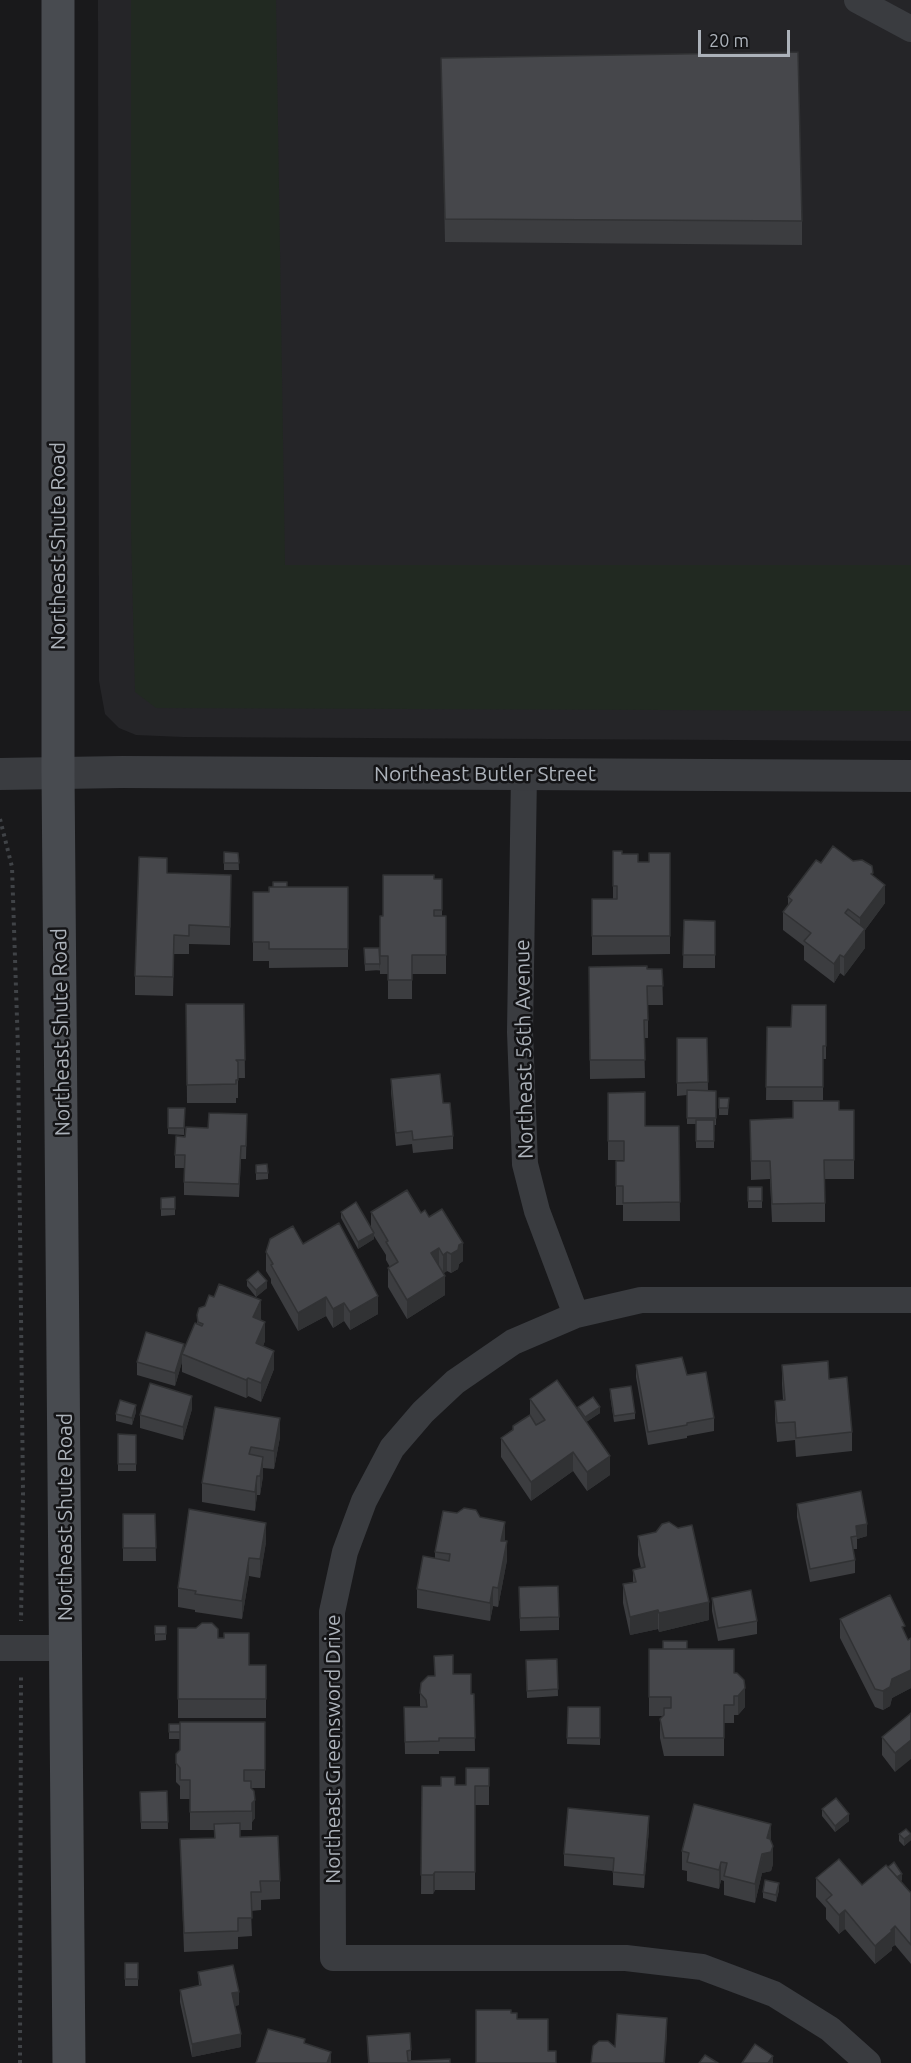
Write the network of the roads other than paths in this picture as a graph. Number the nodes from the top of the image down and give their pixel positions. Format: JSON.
{"nodes":[{"id":1,"x":58,"y":0,"type":"edge"},
{"id":2,"x":857,"y":0,"type":"edge"},
{"id":3,"x":911,"y":29,"type":"edge"},
{"id":4,"x":58,"y":773,"type":"junction"},
{"id":5,"x":0,"y":774,"type":"edge"},
{"id":6,"x":524,"y":774,"type":"junction"},
{"id":7,"x":911,"y":776,"type":"edge"},
{"id":8,"x":911,"y":1300,"type":"edge"},
{"id":9,"x":576,"y":1315,"type":"junction"},
{"id":10,"x":0,"y":1648,"type":"edge"},
{"id":11,"x":65,"y":1648,"type":"junction"},
{"id":12,"x":69,"y":2063,"type":"edge"},
{"id":13,"x":868,"y":2063,"type":"edge"}],
"edges":[{"from":1,"to":4,"type":"main road","name":"Northeast Shute Road"},
{"from":2,"to":3,"type":"street"},
{"from":4,"to":5,"type":"street","name":"Northeast Butler Street"},
{"from":4,"to":6,"type":"street","name":"Northeast Butler Street"},
{"from":4,"to":11,"type":"main road","name":"Northeast Shute Road"},
{"from":6,"to":7,"type":"street","name":"Northeast Butler Street"},
{"from":6,"to":9,"type":"street","name":"Northeast 56th Avenue"},
{"from":8,"to":9,"type":"street","name":"Northeast Greensword Drive"},
{"from":9,"to":13,"type":"street","name":"Northeast Greensword Drive"},
{"from":10,"to":11,"type":"street"},
{"from":11,"to":12,"type":"main road","name":"Northeast Shute Road"}]}
